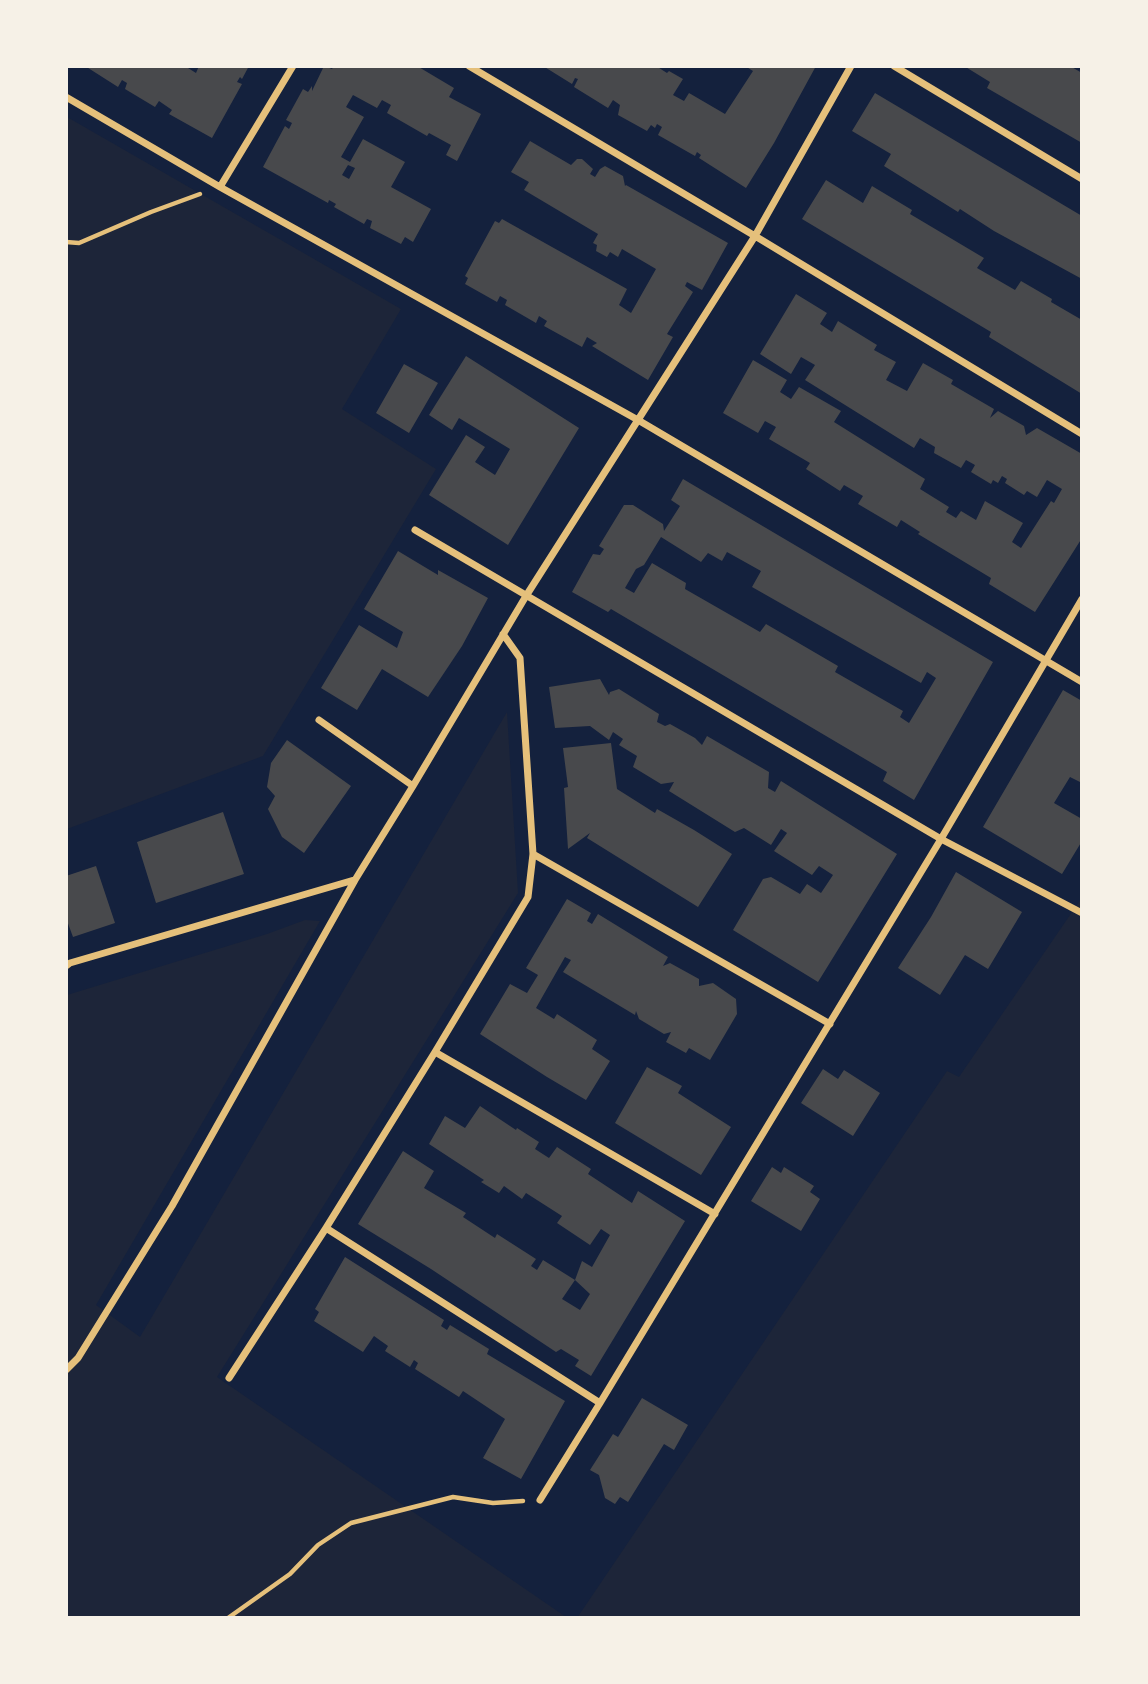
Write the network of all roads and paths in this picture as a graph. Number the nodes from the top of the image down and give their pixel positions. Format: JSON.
{"nodes":[{"id":1,"x":293,"y":66,"type":"edge"},
{"id":2,"x":469,"y":66,"type":"edge"},
{"id":3,"x":851,"y":66,"type":"edge"},
{"id":4,"x":894,"y":66,"type":"edge"},
{"id":5,"x":66,"y":97,"type":"edge"},
{"id":6,"x":1082,"y":180,"type":"edge"},
{"id":7,"x":220,"y":187,"type":"junction"},
{"id":8,"x":755,"y":236,"type":"junction"},
{"id":9,"x":66,"y":242,"type":"edge"},
{"id":10,"x":638,"y":420,"type":"junction"},
{"id":11,"x":1082,"y":434,"type":"edge"},
{"id":12,"x":415,"y":530,"type":"dead end"},
{"id":13,"x":526,"y":596,"type":"junction"},
{"id":14,"x":1082,"y":599,"type":"edge"},
{"id":15,"x":503,"y":634,"type":"junction"},
{"id":16,"x":1044,"y":661,"type":"junction"},
{"id":17,"x":1082,"y":682,"type":"edge"},
{"id":18,"x":319,"y":720,"type":"dead end"},
{"id":19,"x":413,"y":786,"type":"junction"},
{"id":20,"x":941,"y":839,"type":"junction"},
{"id":21,"x":533,"y":854,"type":"junction"},
{"id":22,"x":355,"y":880,"type":"junction"},
{"id":23,"x":1082,"y":913,"type":"edge"},
{"id":24,"x":66,"y":967,"type":"edge"},
{"id":25,"x":830,"y":1024,"type":"junction"},
{"id":26,"x":436,"y":1052,"type":"junction"},
{"id":27,"x":715,"y":1214,"type":"junction"},
{"id":28,"x":326,"y":1228,"type":"junction"},
{"id":29,"x":66,"y":1370,"type":"edge"},
{"id":30,"x":229,"y":1378,"type":"dead end"},
{"id":31,"x":600,"y":1403,"type":"junction"},
{"id":32,"x":540,"y":1500,"type":"joint"},
{"id":33,"x":228,"y":1618,"type":"edge"}],
"edges":[{"from":1,"to":7,"type":"street"},
{"from":2,"to":8,"type":"street"},
{"from":3,"to":8,"type":"street"},
{"from":4,"to":6,"type":"street"},
{"from":5,"to":7,"type":"street"},
{"from":7,"to":9,"type":"path"},
{"from":7,"to":10,"type":"street"},
{"from":8,"to":10,"type":"street"},
{"from":8,"to":11,"type":"street"},
{"from":10,"to":13,"type":"street"},
{"from":10,"to":16,"type":"street"},
{"from":12,"to":13,"type":"street"},
{"from":13,"to":15,"type":"street"},
{"from":13,"to":20,"type":"street"},
{"from":14,"to":16,"type":"street"},
{"from":15,"to":19,"type":"street"},
{"from":15,"to":21,"type":"street"},
{"from":16,"to":17,"type":"street"},
{"from":16,"to":20,"type":"street"},
{"from":18,"to":19,"type":"street"},
{"from":19,"to":22,"type":"street"},
{"from":20,"to":23,"type":"street"},
{"from":20,"to":25,"type":"street"},
{"from":21,"to":25,"type":"street"},
{"from":21,"to":26,"type":"street"},
{"from":22,"to":24,"type":"street"},
{"from":22,"to":29,"type":"street"},
{"from":25,"to":27,"type":"street"},
{"from":26,"to":27,"type":"street"},
{"from":26,"to":28,"type":"street"},
{"from":27,"to":31,"type":"street"},
{"from":28,"to":30,"type":"street"},
{"from":28,"to":31,"type":"street"},
{"from":31,"to":32,"type":"street"},
{"from":32,"to":33,"type":"path"}]}
